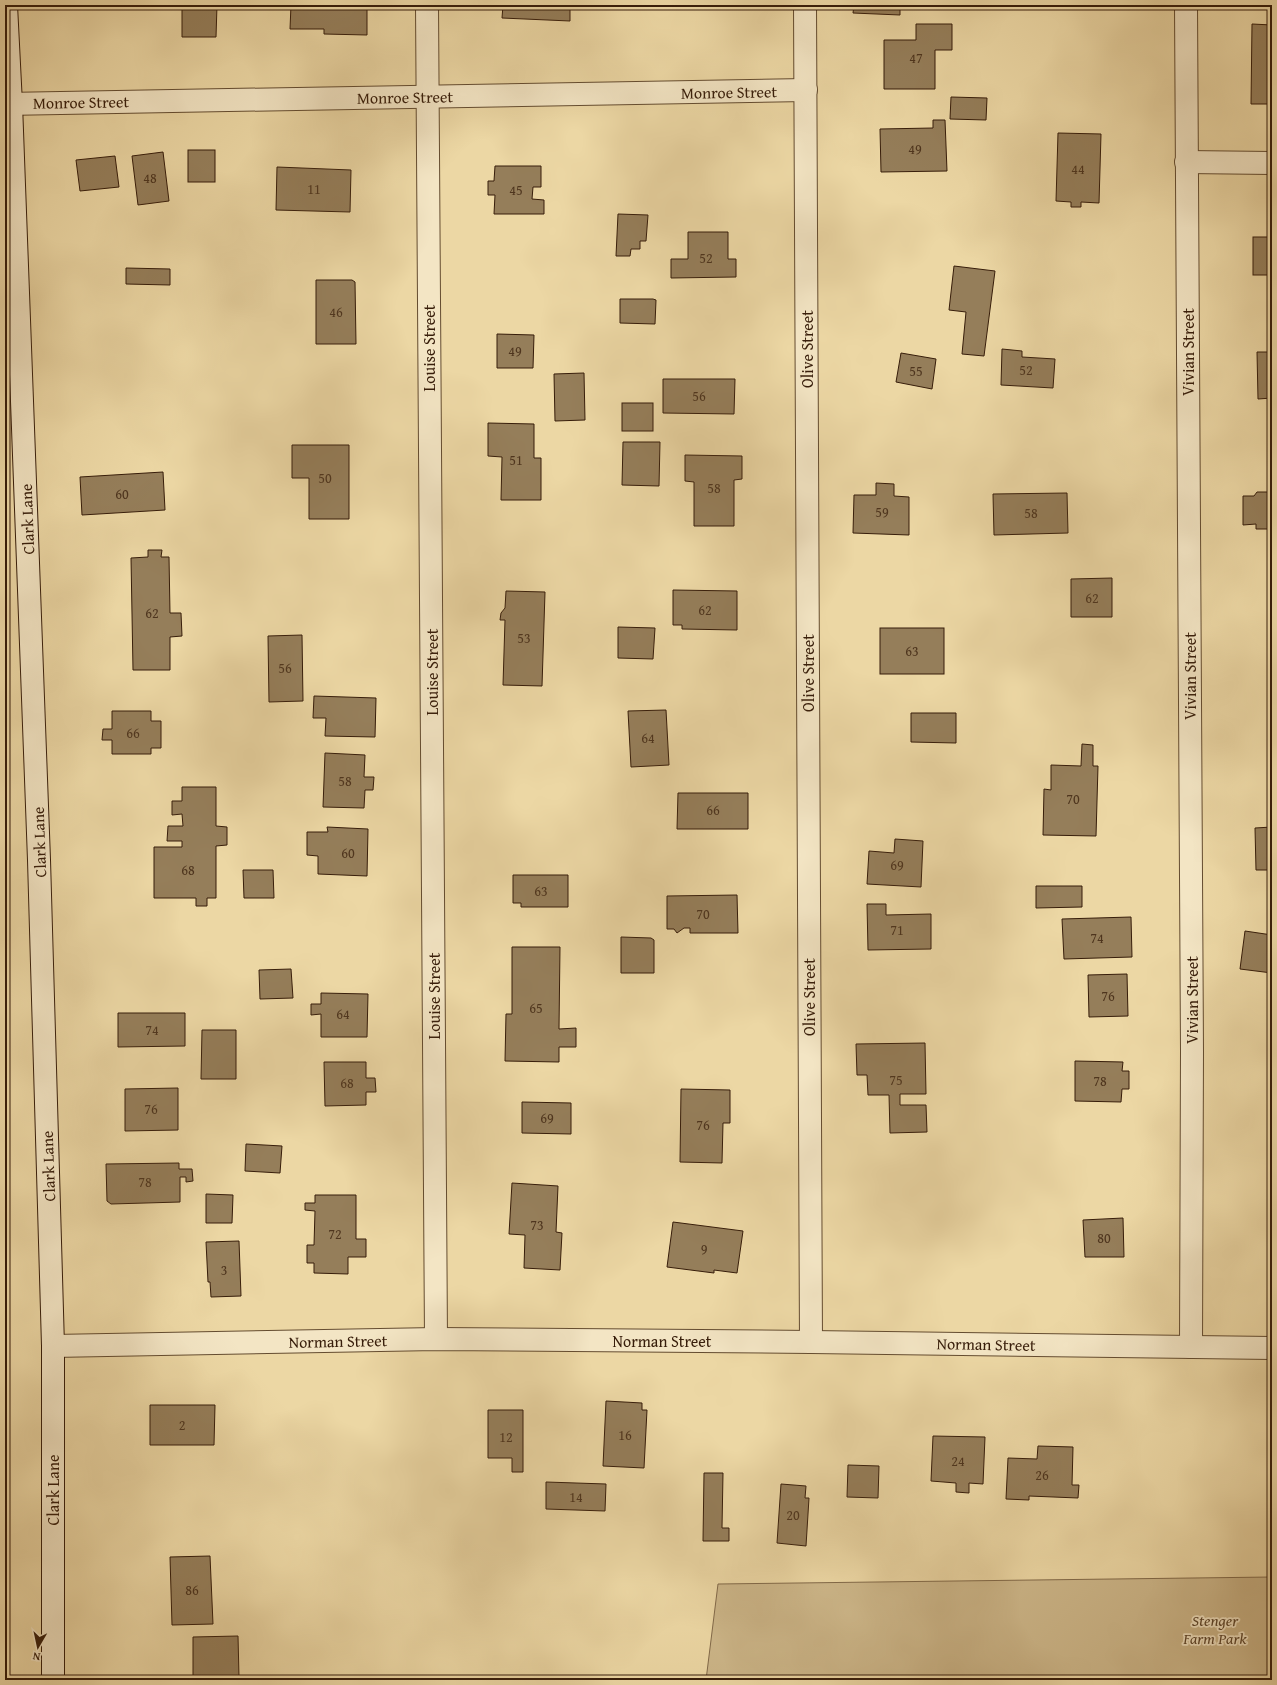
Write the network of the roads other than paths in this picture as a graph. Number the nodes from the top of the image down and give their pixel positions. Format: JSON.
{"nodes":[{"id":1,"x":6,"y":5,"type":"edge"},
{"id":2,"x":427,"y":5,"type":"edge"},
{"id":3,"x":805,"y":5,"type":"edge"},
{"id":4,"x":1186,"y":5,"type":"edge"},
{"id":5,"x":806,"y":90,"type":"junction"},
{"id":6,"x":428,"y":96,"type":"junction"},
{"id":7,"x":8,"y":104,"type":"edge"},
{"id":8,"x":1186,"y":162,"type":"junction"},
{"id":9,"x":1272,"y":164,"type":"edge"},
{"id":10,"x":436,"y":1339,"type":"junction"},
{"id":11,"x":810,"y":1342,"type":"junction"},
{"id":12,"x":53,"y":1346,"type":"junction"},
{"id":13,"x":1191,"y":1347,"type":"junction"},
{"id":14,"x":1272,"y":1348,"type":"edge"},
{"id":15,"x":53,"y":1680,"type":"edge"}],
"edges":[{"from":1,"to":7,"type":"street","name":"Clark Lane"},
{"from":2,"to":6,"type":"street","name":"Louise Street"},
{"from":3,"to":5,"type":"street","name":"Olive Street"},
{"from":4,"to":8,"type":"street","name":"Vivian Street"},
{"from":5,"to":6,"type":"street","name":"Monroe Street"},
{"from":5,"to":11,"type":"street","name":"Olive Street"},
{"from":6,"to":7,"type":"street","name":"Monroe Street"},
{"from":6,"to":10,"type":"street","name":"Louise Street"},
{"from":7,"to":12,"type":"street","name":"Clark Lane"},
{"from":8,"to":9,"type":"street"},
{"from":8,"to":13,"type":"street","name":"Vivian Street"},
{"from":10,"to":11,"type":"street","name":"Norman Street"},
{"from":10,"to":12,"type":"street","name":"Norman Street"},
{"from":11,"to":13,"type":"street","name":"Norman Street"},
{"from":12,"to":15,"type":"street","name":"Clark Lane"},
{"from":13,"to":14,"type":"street","name":"Norman Street"}]}
